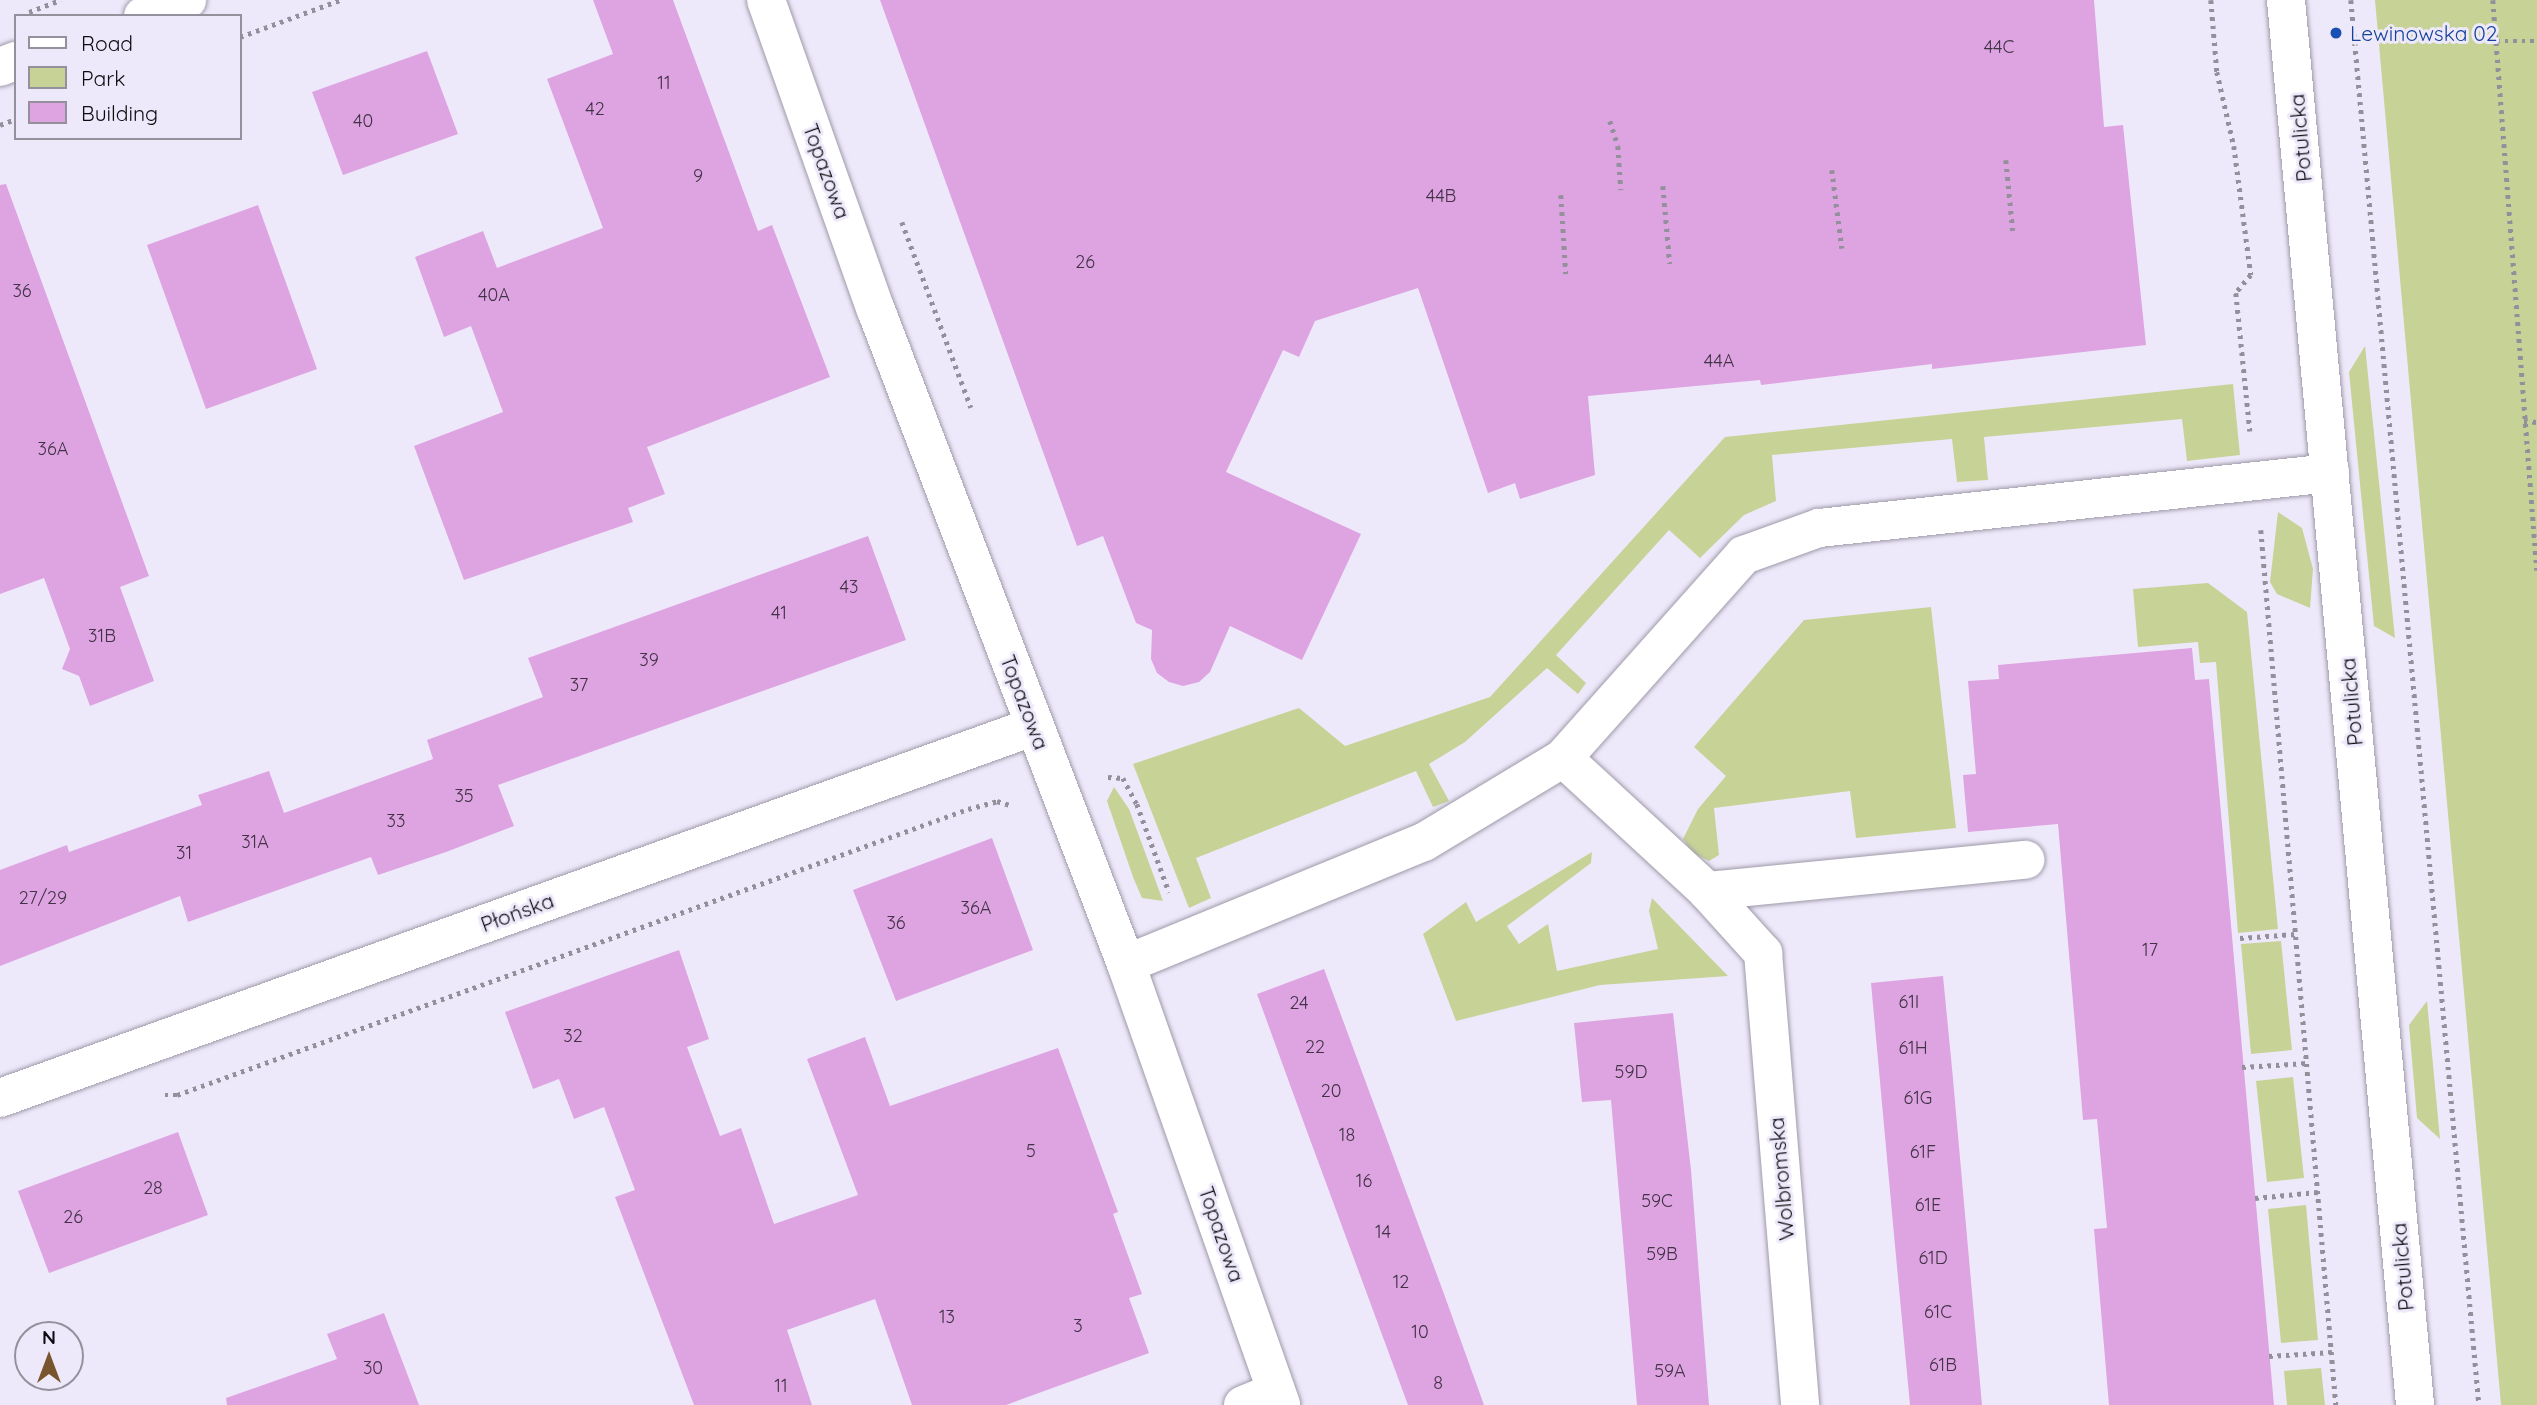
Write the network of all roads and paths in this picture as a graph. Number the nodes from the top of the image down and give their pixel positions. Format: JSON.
{"nodes":[{"id":1,"x":61,"y":0,"type":"edge"},
{"id":2,"x":187,"y":0,"type":"edge"},
{"id":3,"x":340,"y":0,"type":"edge"},
{"id":4,"x":766,"y":0,"type":"edge"},
{"id":5,"x":2211,"y":0,"type":"edge"},
{"id":6,"x":2286,"y":0,"type":"edge"},
{"id":7,"x":2351,"y":0,"type":"edge"},
{"id":8,"x":2493,"y":0,"type":"edge"},
{"id":9,"x":23,"y":14,"type":"edge"},
{"id":10,"x":148,"y":14,"type":"edge"},
{"id":11,"x":242,"y":36,"type":"edge"},
{"id":12,"x":2496,"y":41,"type":"junction"},
{"id":13,"x":2537,"y":41,"type":"edge"},
{"id":14,"x":1610,"y":121,"type":"dead end"},
{"id":15,"x":2006,"y":160,"type":"dead end"},
{"id":16,"x":1832,"y":170,"type":"dead end"},
{"id":17,"x":1663,"y":186,"type":"dead end"},
{"id":18,"x":1621,"y":190,"type":"dead end"},
{"id":19,"x":1561,"y":195,"type":"dead end"},
{"id":20,"x":2012,"y":231,"type":"dead end"},
{"id":21,"x":1842,"y":248,"type":"dead end"},
{"id":22,"x":1670,"y":264,"type":"dead end"},
{"id":23,"x":1566,"y":274,"type":"dead end"},
{"id":24,"x":2524,"y":421,"type":"junction"},
{"id":25,"x":2537,"y":422,"type":"edge"},
{"id":26,"x":2330,"y":473,"type":"junction"},
{"id":27,"x":2255,"y":481,"type":"junction"},
{"id":28,"x":2537,"y":570,"type":"edge"},
{"id":29,"x":1035,"y":726,"type":"junction"},
{"id":30,"x":1563,"y":758,"type":"junction"},
{"id":31,"x":1102,"y":785,"type":"dead end"},
{"id":32,"x":1015,"y":807,"type":"dead end"},
{"id":33,"x":2025,"y":860,"type":"dead end"},
{"id":34,"x":1707,"y":891,"type":"junction"},
{"id":35,"x":1172,"y":904,"type":"dead end"},
{"id":36,"x":2296,"y":933,"type":"junction"},
{"id":37,"x":2240,"y":938,"type":"dead end"},
{"id":38,"x":1126,"y":964,"type":"junction"},
{"id":39,"x":2308,"y":1062,"type":"junction"},
{"id":40,"x":2242,"y":1067,"type":"dead end"},
{"id":41,"x":158,"y":1095,"type":"dead end"},
{"id":42,"x":0,"y":1098,"type":"edge"},
{"id":43,"x":2318,"y":1192,"type":"junction"},
{"id":44,"x":2255,"y":1198,"type":"dead end"},
{"id":45,"x":2332,"y":1352,"type":"junction"},
{"id":46,"x":2270,"y":1356,"type":"dead end"},
{"id":47,"x":1267,"y":1401,"type":"edge"},
{"id":48,"x":1800,"y":1405,"type":"edge"},
{"id":49,"x":2336,"y":1405,"type":"edge"},
{"id":50,"x":2415,"y":1405,"type":"edge"},
{"id":51,"x":2479,"y":1405,"type":"edge"}],
"edges":[{"from":1,"to":9,"type":"path"},
{"from":2,"to":10,"type":"street"},
{"from":3,"to":11,"type":"path"},
{"from":4,"to":29,"type":"street","name":"Topazowa"},
{"from":5,"to":27,"type":"path"},
{"from":6,"to":26,"type":"street","name":"Potulicka"},
{"from":7,"to":51,"type":"path"},
{"from":8,"to":12,"type":"path"},
{"from":12,"to":13,"type":"path"},
{"from":12,"to":24,"type":"path"},
{"from":14,"to":18,"type":"path"},
{"from":15,"to":20,"type":"path"},
{"from":16,"to":21,"type":"path"},
{"from":17,"to":22,"type":"path"},
{"from":19,"to":23,"type":"path"},
{"from":24,"to":25,"type":"path"},
{"from":24,"to":28,"type":"path"},
{"from":26,"to":27,"type":"street"},
{"from":26,"to":50,"type":"street","name":"Potulicka"},
{"from":27,"to":30,"type":"street"},
{"from":27,"to":36,"type":"path"},
{"from":29,"to":38,"type":"street","name":"Topazowa"},
{"from":29,"to":42,"type":"street","name":"Płońska"},
{"from":30,"to":34,"type":"street"},
{"from":30,"to":38,"type":"street"},
{"from":31,"to":35,"type":"path"},
{"from":32,"to":41,"type":"path"},
{"from":33,"to":34,"type":"street"},
{"from":34,"to":48,"type":"street","name":"Wolbromska"},
{"from":36,"to":37,"type":"path"},
{"from":36,"to":39,"type":"path"},
{"from":38,"to":47,"type":"street","name":"Topazowa"},
{"from":39,"to":40,"type":"path"},
{"from":39,"to":43,"type":"path"},
{"from":43,"to":44,"type":"path"},
{"from":43,"to":45,"type":"path"},
{"from":45,"to":46,"type":"path"},
{"from":45,"to":49,"type":"path"}]}
